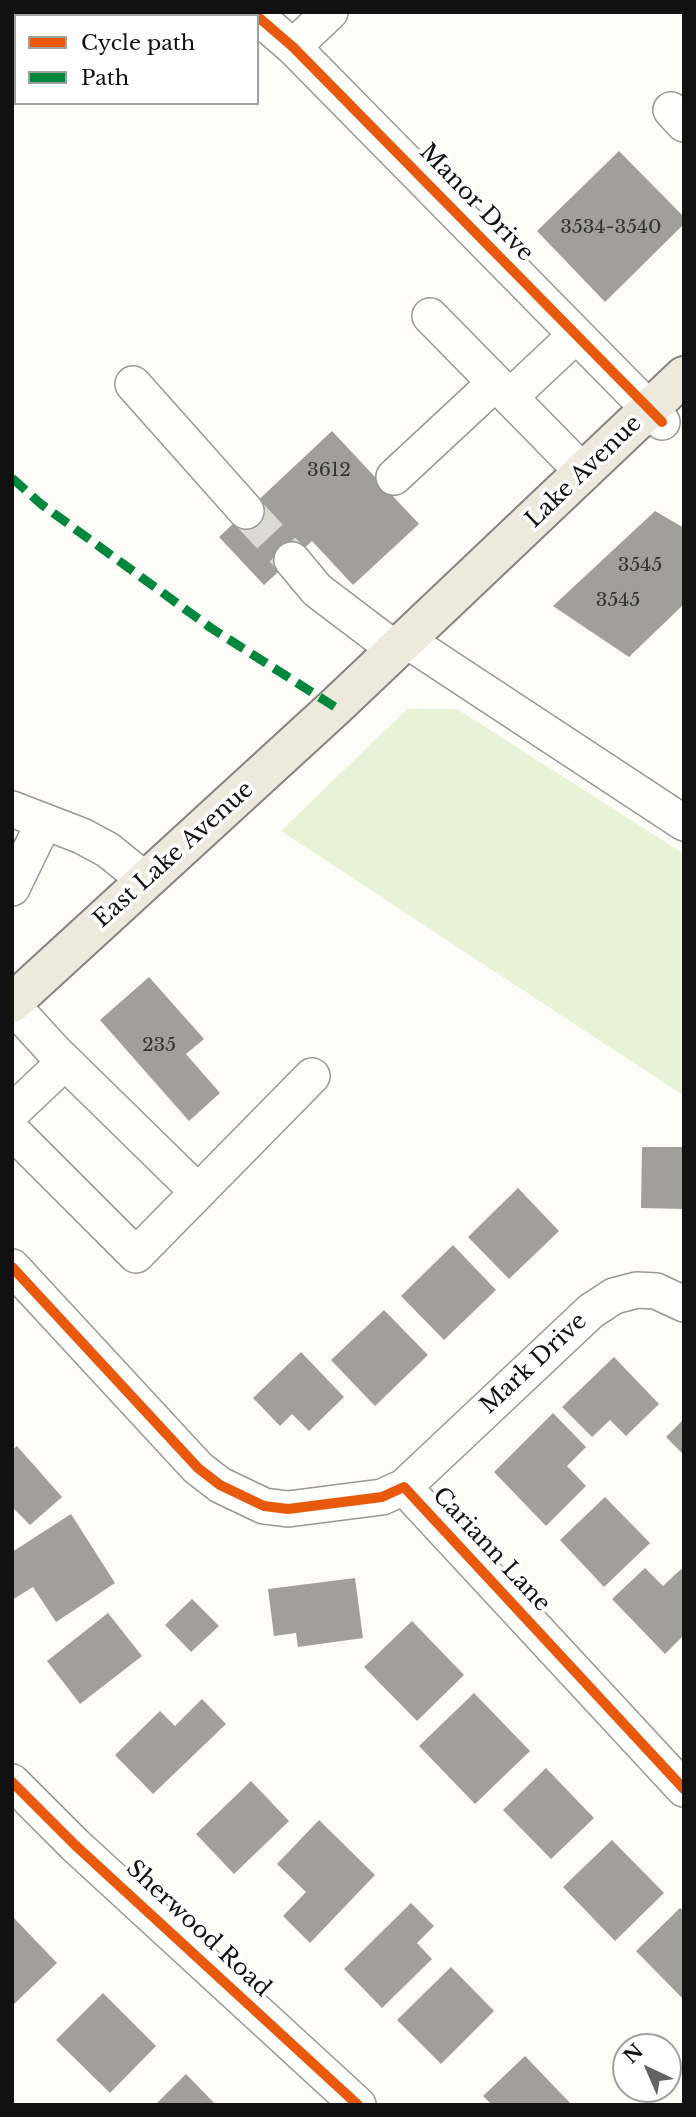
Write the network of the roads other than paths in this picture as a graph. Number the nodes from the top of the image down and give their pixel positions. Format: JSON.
{"nodes":[{"id":1,"x":330,"y":12,"type":"edge"},
{"id":2,"x":259,"y":18,"type":"edge"},
{"id":3,"x":293,"y":47,"type":"junction"},
{"id":4,"x":430,"y":316,"type":"dead end"},
{"id":5,"x":576,"y":335,"type":"junction"},
{"id":6,"x":684,"y":376,"type":"edge"},
{"id":7,"x":133,"y":384,"type":"dead end"},
{"id":8,"x":502,"y":390,"type":"junction"},
{"id":9,"x":665,"y":413,"type":"edge"},
{"id":10,"x":584,"y":473,"type":"junction"},
{"id":11,"x":394,"y":477,"type":"dead end"},
{"id":12,"x":246,"y":511,"type":"tunnel mouth"},
{"id":13,"x":292,"y":560,"type":"tunnel mouth"},
{"id":14,"x":484,"y":568,"type":"junction"},
{"id":15,"x":401,"y":645,"type":"junction"},
{"id":16,"x":335,"y":707,"type":"joint"},
{"id":17,"x":12,"y":809,"type":"edge"},
{"id":18,"x":44,"y":822,"type":"junction"},
{"id":19,"x":684,"y":823,"type":"edge"},
{"id":20,"x":145,"y":880,"type":"junction"},
{"id":21,"x":12,"y":888,"type":"edge"},
{"id":22,"x":12,"y":1004,"type":"edge"},
{"id":23,"x":65,"y":1062,"type":"junction"},
{"id":24,"x":312,"y":1076,"type":"dead end"},
{"id":25,"x":12,"y":1112,"type":"edge"},
{"id":26,"x":12,"y":1131,"type":"edge"},
{"id":27,"x":198,"y":1192,"type":"junction"},
{"id":28,"x":12,"y":1266,"type":"edge"},
{"id":29,"x":684,"y":1304,"type":"edge"},
{"id":30,"x":404,"y":1487,"type":"junction"},
{"id":31,"x":12,"y":1782,"type":"edge"},
{"id":32,"x":684,"y":1789,"type":"edge"},
{"id":33,"x":358,"y":2105,"type":"edge"}],
"edges":[{"from":1,"to":3,"type":"street"},
{"from":2,"to":3,"type":"street","name":"Manor Drive"},
{"from":3,"to":5,"type":"street","name":"Manor Drive"},
{"from":4,"to":8,"type":"street"},
{"from":5,"to":8,"type":"street"},
{"from":5,"to":9,"type":"street","name":"Manor Drive"},
{"from":6,"to":9,"type":"main road","name":"Lake Avenue"},
{"from":7,"to":12,"type":"street"},
{"from":8,"to":10,"type":"street"},
{"from":8,"to":11,"type":"street"},
{"from":9,"to":10,"type":"main road","name":"Lake Avenue"},
{"from":9,"to":14,"type":"main road","name":"Lake Avenue"},
{"from":10,"to":14,"type":"main road","name":"Lake Avenue"},
{"from":13,"to":15,"type":"street"},
{"from":14,"to":15,"type":"main road","name":"Lake Avenue"},
{"from":15,"to":16,"type":"main road","name":"Lake Avenue"},
{"from":15,"to":19,"type":"street"},
{"from":16,"to":20,"type":"main road","name":"East Lake Avenue"},
{"from":17,"to":18,"type":"street"},
{"from":18,"to":20,"type":"street"},
{"from":18,"to":21,"type":"street"},
{"from":20,"to":22,"type":"main road","name":"East Lake Avenue"},
{"from":22,"to":23,"type":"street"},
{"from":23,"to":25,"type":"street"},
{"from":23,"to":27,"type":"street"},
{"from":24,"to":27,"type":"street"},
{"from":26,"to":27,"type":"street"},
{"from":28,"to":30,"type":"street","name":"Cariann Lane"},
{"from":29,"to":30,"type":"street","name":"Mark Drive"},
{"from":30,"to":32,"type":"street","name":"Cariann Lane"},
{"from":31,"to":33,"type":"street","name":"Sherwood Road"}]}
